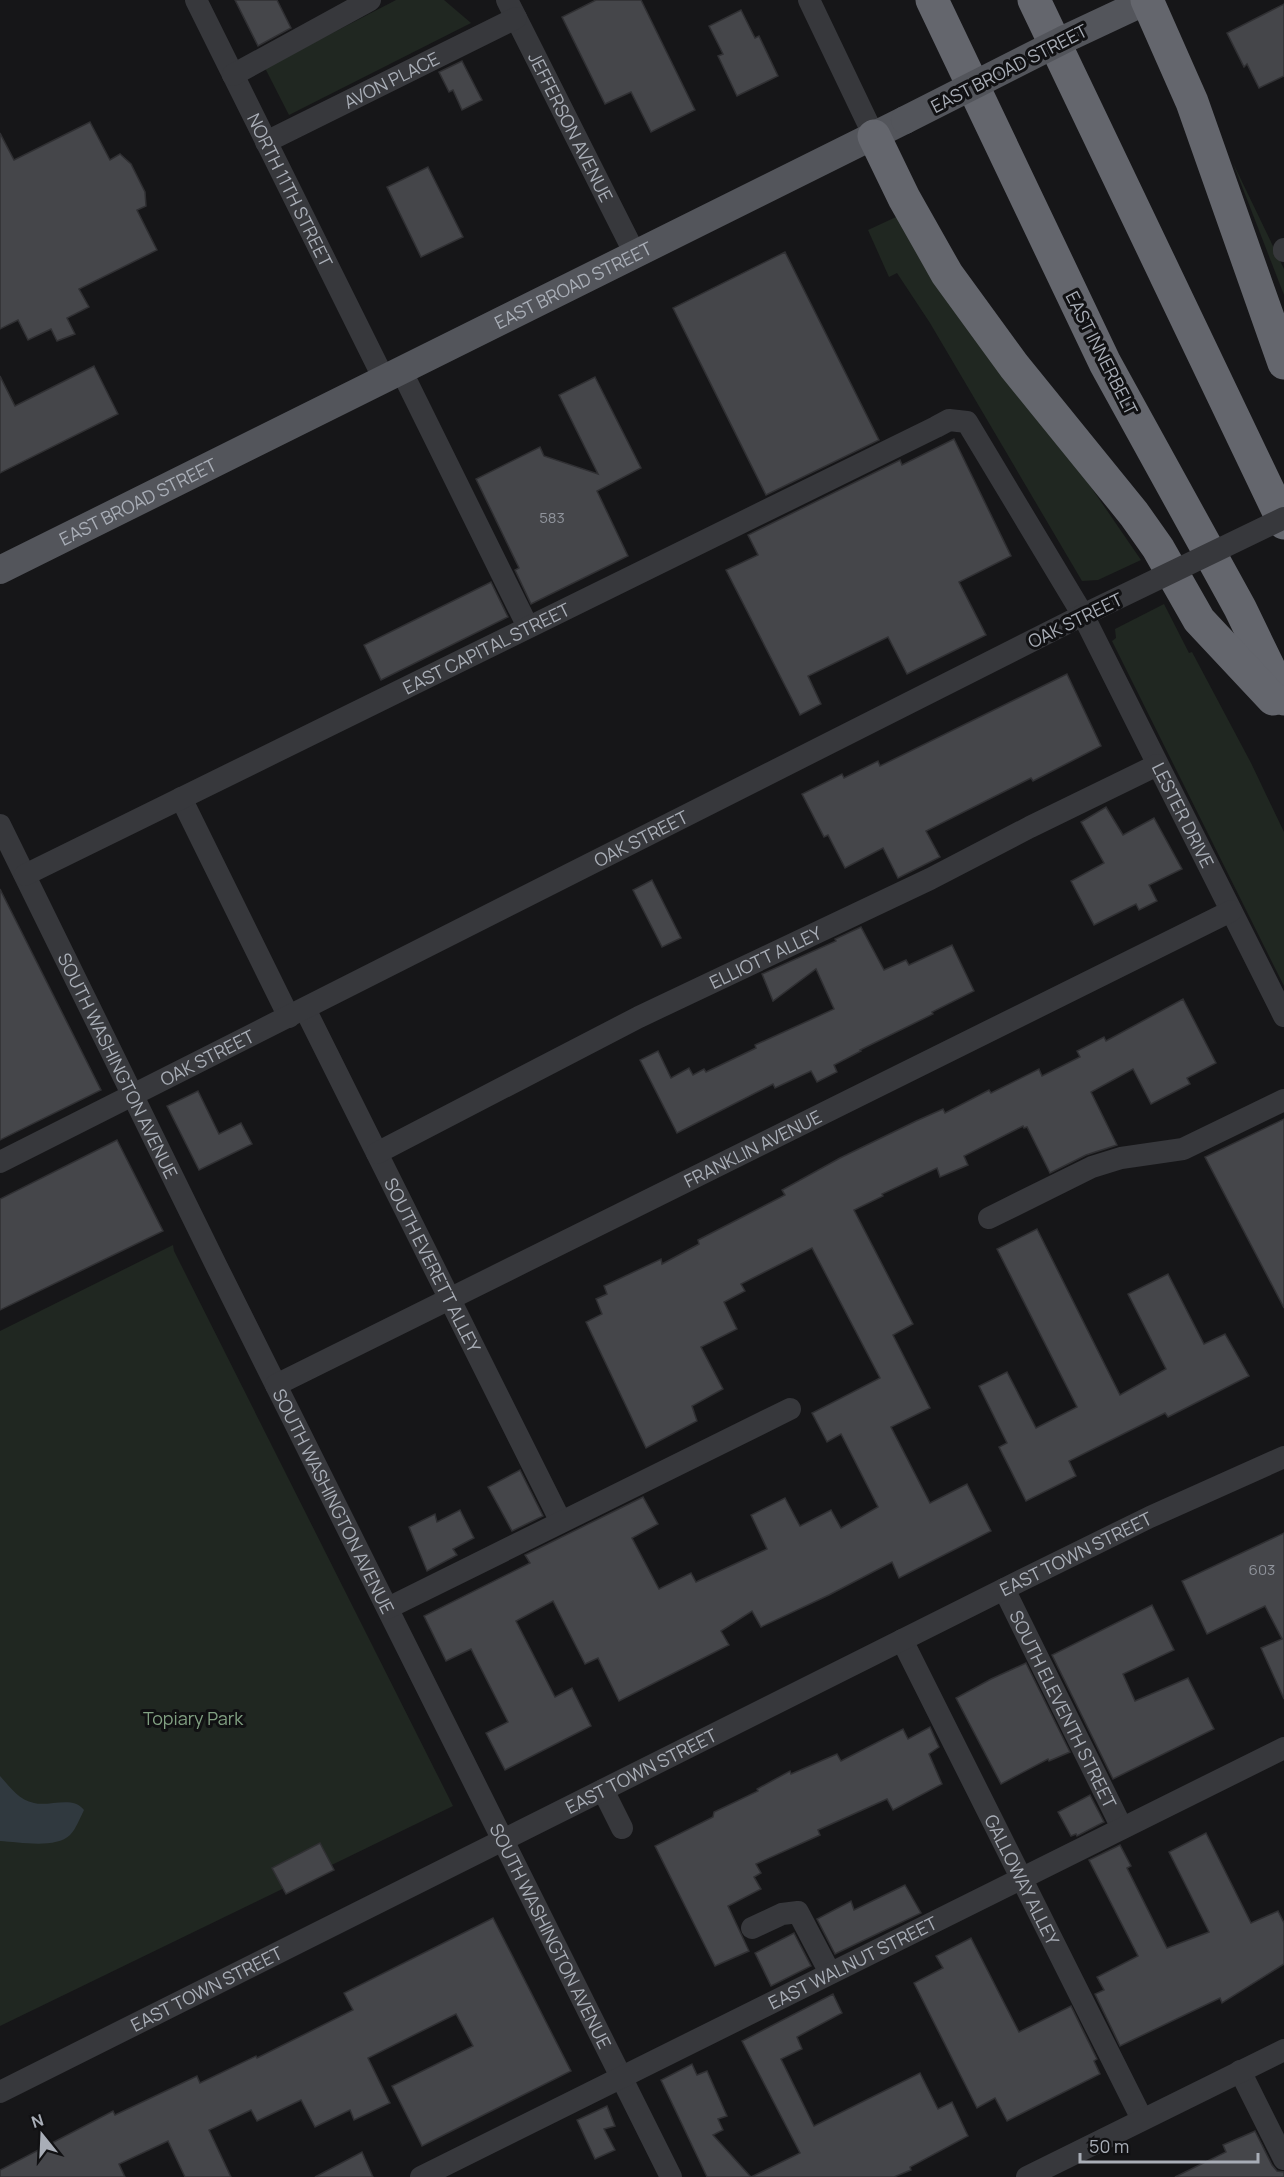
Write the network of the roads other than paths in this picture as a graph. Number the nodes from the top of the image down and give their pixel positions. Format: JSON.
{"nodes":[{"id":1,"x":196,"y":0,"type":"edge"},
{"id":2,"x":370,"y":0,"type":"edge"},
{"id":3,"x":809,"y":0,"type":"edge"},
{"id":4,"x":932,"y":0,"type":"edge"},
{"id":5,"x":1035,"y":0,"type":"edge"},
{"id":6,"x":1138,"y":4,"type":"edge"},
{"id":7,"x":512,"y":9,"type":"edge"},
{"id":8,"x":233,"y":75,"type":"junction"},
{"id":9,"x":874,"y":136,"type":"junction"},
{"id":10,"x":266,"y":142,"type":"junction"},
{"id":11,"x":634,"y":254,"type":"junction"},
{"id":12,"x":1284,"y":363,"type":"edge"},
{"id":13,"x":392,"y":374,"type":"junction"},
{"id":14,"x":949,"y":420,"type":"joint"},
{"id":15,"x":1284,"y":520,"type":"edge"},
{"id":16,"x":0,"y":570,"type":"edge"},
{"id":17,"x":1083,"y":615,"type":"junction"},
{"id":18,"x":528,"y":627,"type":"junction"},
{"id":19,"x":1284,"y":699,"type":"edge"},
{"id":20,"x":1284,"y":711,"type":"edge"},
{"id":21,"x":1157,"y":765,"type":"junction"},
{"id":22,"x":181,"y":798,"type":"junction"},
{"id":23,"x":0,"y":825,"type":"edge"},
{"id":24,"x":25,"y":875,"type":"junction"},
{"id":25,"x":1231,"y":910,"type":"junction"},
{"id":26,"x":297,"y":1013,"type":"junction"},
{"id":27,"x":1284,"y":1016,"type":"edge"},
{"id":28,"x":134,"y":1095,"type":"junction"},
{"id":29,"x":1284,"y":1100,"type":"edge"},
{"id":30,"x":377,"y":1153,"type":"junction"},
{"id":31,"x":0,"y":1162,"type":"edge"},
{"id":32,"x":989,"y":1218,"type":"dead end"},
{"id":33,"x":449,"y":1299,"type":"junction"},
{"id":34,"x":276,"y":1385,"type":"junction"},
{"id":35,"x":790,"y":1409,"type":"dead end"},
{"id":36,"x":1284,"y":1457,"type":"edge"},
{"id":37,"x":561,"y":1522,"type":"junction"},
{"id":38,"x":1004,"y":1589,"type":"junction"},
{"id":39,"x":388,"y":1608,"type":"junction"},
{"id":40,"x":902,"y":1640,"type":"junction"},
{"id":41,"x":1284,"y":1748,"type":"edge"},
{"id":42,"x":603,"y":1790,"type":"junction"},
{"id":43,"x":622,"y":1828,"type":"dead end"},
{"id":44,"x":1122,"y":1828,"type":"junction"},
{"id":45,"x":503,"y":1841,"type":"junction"},
{"id":46,"x":1021,"y":1878,"type":"junction"},
{"id":47,"x":752,"y":1928,"type":"dead end"},
{"id":48,"x":830,"y":1973,"type":"junction"},
{"id":49,"x":1284,"y":2050,"type":"edge"},
{"id":50,"x":1240,"y":2071,"type":"junction"},
{"id":51,"x":621,"y":2077,"type":"junction"},
{"id":52,"x":0,"y":2092,"type":"edge"},
{"id":53,"x":1143,"y":2120,"type":"junction"},
{"id":54,"x":1284,"y":2160,"type":"edge"},
{"id":55,"x":422,"y":2177,"type":"edge"},
{"id":56,"x":671,"y":2177,"type":"edge"},
{"id":57,"x":1027,"y":2177,"type":"edge"}],
"edges":[{"from":1,"to":8,"type":"street","name":"NORTH 11TH STREET"},
{"from":2,"to":8,"type":"street"},
{"from":3,"to":9,"type":"street"},
{"from":4,"to":19,"type":"highway","name":"EAST INNERBELT"},
{"from":5,"to":15,"type":"highway"},
{"from":6,"to":9,"type":"main road","name":"EAST BROAD STREET","bridge":true},
{"from":6,"to":12,"type":"highway"},
{"from":7,"to":10,"type":"street","name":"AVON PLACE"},
{"from":7,"to":11,"type":"street","name":"JEFFERSON AVENUE"},
{"from":8,"to":10,"type":"street","name":"NORTH 11TH STREET"},
{"from":9,"to":11,"type":"main road","name":"EAST BROAD STREET"},
{"from":9,"to":20,"type":"highway"},
{"from":10,"to":13,"type":"street","name":"NORTH 11TH STREET"},
{"from":11,"to":13,"type":"main road","name":"EAST BROAD STREET"},
{"from":13,"to":16,"type":"main road","name":"EAST BROAD STREET"},
{"from":13,"to":18,"type":"street","name":"NORTH 11TH STREET"},
{"from":14,"to":17,"type":"street","name":"LESTER DRIVE"},
{"from":14,"to":18,"type":"street","name":"EAST CAPITAL STREET"},
{"from":15,"to":17,"type":"street","name":"OAK STREET","bridge":true},
{"from":17,"to":21,"type":"street","name":"LESTER DRIVE"},
{"from":17,"to":26,"type":"street","name":"OAK STREET"},
{"from":18,"to":22,"type":"street","name":"EAST CAPITAL STREET"},
{"from":21,"to":25,"type":"street","name":"LESTER DRIVE"},
{"from":21,"to":30,"type":"street","name":"ELLIOTT ALLEY"},
{"from":22,"to":24,"type":"street","name":"EAST CAPITAL STREET"},
{"from":22,"to":26,"type":"street","name":"SOUTH EVERETT ALLEY"},
{"from":23,"to":24,"type":"street","name":"SOUTH WASHINGTON AVENUE"},
{"from":24,"to":28,"type":"street","name":"SOUTH WASHINGTON AVENUE"},
{"from":25,"to":27,"type":"street","name":"LESTER DRIVE"},
{"from":25,"to":33,"type":"street","name":"FRANKLIN AVENUE"},
{"from":26,"to":28,"type":"street","name":"OAK STREET"},
{"from":26,"to":30,"type":"street","name":"SOUTH EVERETT ALLEY"},
{"from":28,"to":31,"type":"street","name":"OAK STREET"},
{"from":28,"to":34,"type":"street","name":"SOUTH WASHINGTON AVENUE"},
{"from":29,"to":32,"type":"street"},
{"from":30,"to":33,"type":"street","name":"SOUTH EVERETT ALLEY"},
{"from":33,"to":34,"type":"street","name":"FRANKLIN AVENUE"},
{"from":33,"to":37,"type":"street","name":"SOUTH EVERETT ALLEY"},
{"from":34,"to":39,"type":"street","name":"SOUTH WASHINGTON AVENUE"},
{"from":35,"to":37,"type":"street"},
{"from":36,"to":38,"type":"street","name":"EAST TOWN STREET"},
{"from":37,"to":39,"type":"street"},
{"from":38,"to":40,"type":"street","name":"EAST TOWN STREET"},
{"from":38,"to":44,"type":"street","name":"SOUTH ELEVENTH STREET"},
{"from":39,"to":45,"type":"street","name":"SOUTH WASHINGTON AVENUE"},
{"from":40,"to":42,"type":"street","name":"EAST TOWN STREET"},
{"from":40,"to":46,"type":"street","name":"GALLOWAY ALLEY"},
{"from":41,"to":44,"type":"street","name":"EAST WALNUT STREET"},
{"from":42,"to":43,"type":"street"},
{"from":42,"to":45,"type":"street","name":"EAST TOWN STREET"},
{"from":44,"to":46,"type":"street","name":"EAST WALNUT STREET"},
{"from":45,"to":51,"type":"street","name":"SOUTH WASHINGTON AVENUE"},
{"from":45,"to":52,"type":"street","name":"EAST TOWN STREET"},
{"from":46,"to":48,"type":"street","name":"EAST WALNUT STREET"},
{"from":46,"to":53,"type":"street","name":"GALLOWAY ALLEY"},
{"from":47,"to":48,"type":"street"},
{"from":48,"to":51,"type":"street","name":"EAST WALNUT STREET"},
{"from":49,"to":50,"type":"street"},
{"from":50,"to":53,"type":"street"},
{"from":50,"to":54,"type":"street"},
{"from":51,"to":55,"type":"street","name":"EAST WALNUT STREET"},
{"from":51,"to":56,"type":"street","name":"SOUTH WASHINGTON AVENUE"},
{"from":53,"to":57,"type":"street"}]}
